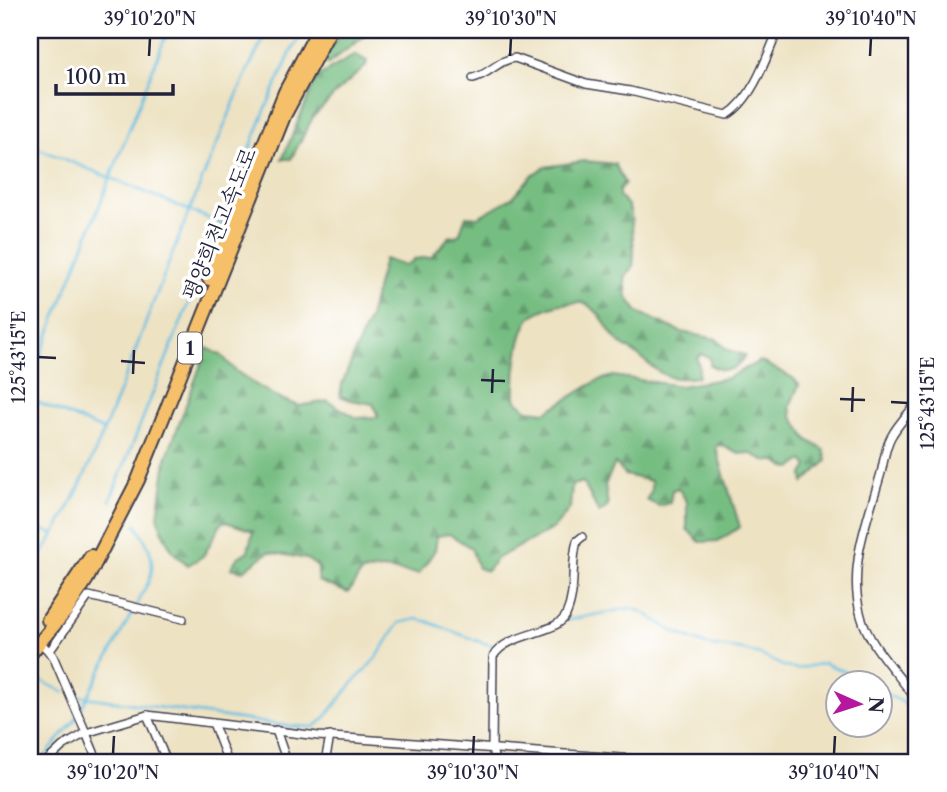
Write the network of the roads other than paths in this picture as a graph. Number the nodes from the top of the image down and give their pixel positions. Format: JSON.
{"nodes":[{"id":1,"x":318,"y":30,"type":"edge"},
{"id":2,"x":330,"y":30,"type":"edge"},
{"id":3,"x":778,"y":30,"type":"edge"},
{"id":4,"x":472,"y":78,"type":"dead end"},
{"id":5,"x":917,"y":403,"type":"edge"},
{"id":6,"x":582,"y":537,"type":"dead end"},
{"id":7,"x":183,"y":618,"type":"dead end"},
{"id":8,"x":40,"y":645,"type":"edge"},
{"id":9,"x":30,"y":654,"type":"edge"},
{"id":10,"x":917,"y":701,"type":"edge"},
{"id":11,"x":147,"y":715,"type":"junction"},
{"id":12,"x":212,"y":723,"type":"junction"},
{"id":13,"x":276,"y":730,"type":"junction"},
{"id":14,"x":86,"y":733,"type":"junction"},
{"id":15,"x":330,"y":736,"type":"junction"},
{"id":16,"x":492,"y":748,"type":"junction"},
{"id":17,"x":46,"y":762,"type":"edge"},
{"id":18,"x":98,"y":762,"type":"edge"},
{"id":19,"x":167,"y":762,"type":"edge"},
{"id":20,"x":228,"y":762,"type":"edge"},
{"id":21,"x":287,"y":762,"type":"edge"},
{"id":22,"x":326,"y":762,"type":"edge"},
{"id":23,"x":495,"y":762,"type":"edge"},
{"id":24,"x":677,"y":762,"type":"edge"}],
"edges":[{"from":1,"to":8,"type":"highway","name":"평양희천고속도로","number":"1"},
{"from":2,"to":8,"type":"highway","name":"평양희천고속도로","number":"1"},
{"from":3,"to":4,"type":"street"},
{"from":5,"to":10,"type":"street"},
{"from":6,"to":16,"type":"street"},
{"from":7,"to":8,"type":"street"},
{"from":8,"to":9,"type":"highway","name":"평양희천고속도로","number":"1"},
{"from":8,"to":14,"type":"street"},
{"from":11,"to":12,"type":"street"},
{"from":11,"to":14,"type":"street"},
{"from":11,"to":19,"type":"street"},
{"from":12,"to":13,"type":"street"},
{"from":12,"to":20,"type":"street"},
{"from":13,"to":15,"type":"street"},
{"from":13,"to":21,"type":"street"},
{"from":14,"to":17,"type":"street"},
{"from":14,"to":18,"type":"street"},
{"from":15,"to":16,"type":"street"},
{"from":15,"to":22,"type":"street"},
{"from":16,"to":23,"type":"street"},
{"from":16,"to":24,"type":"street"}]}
